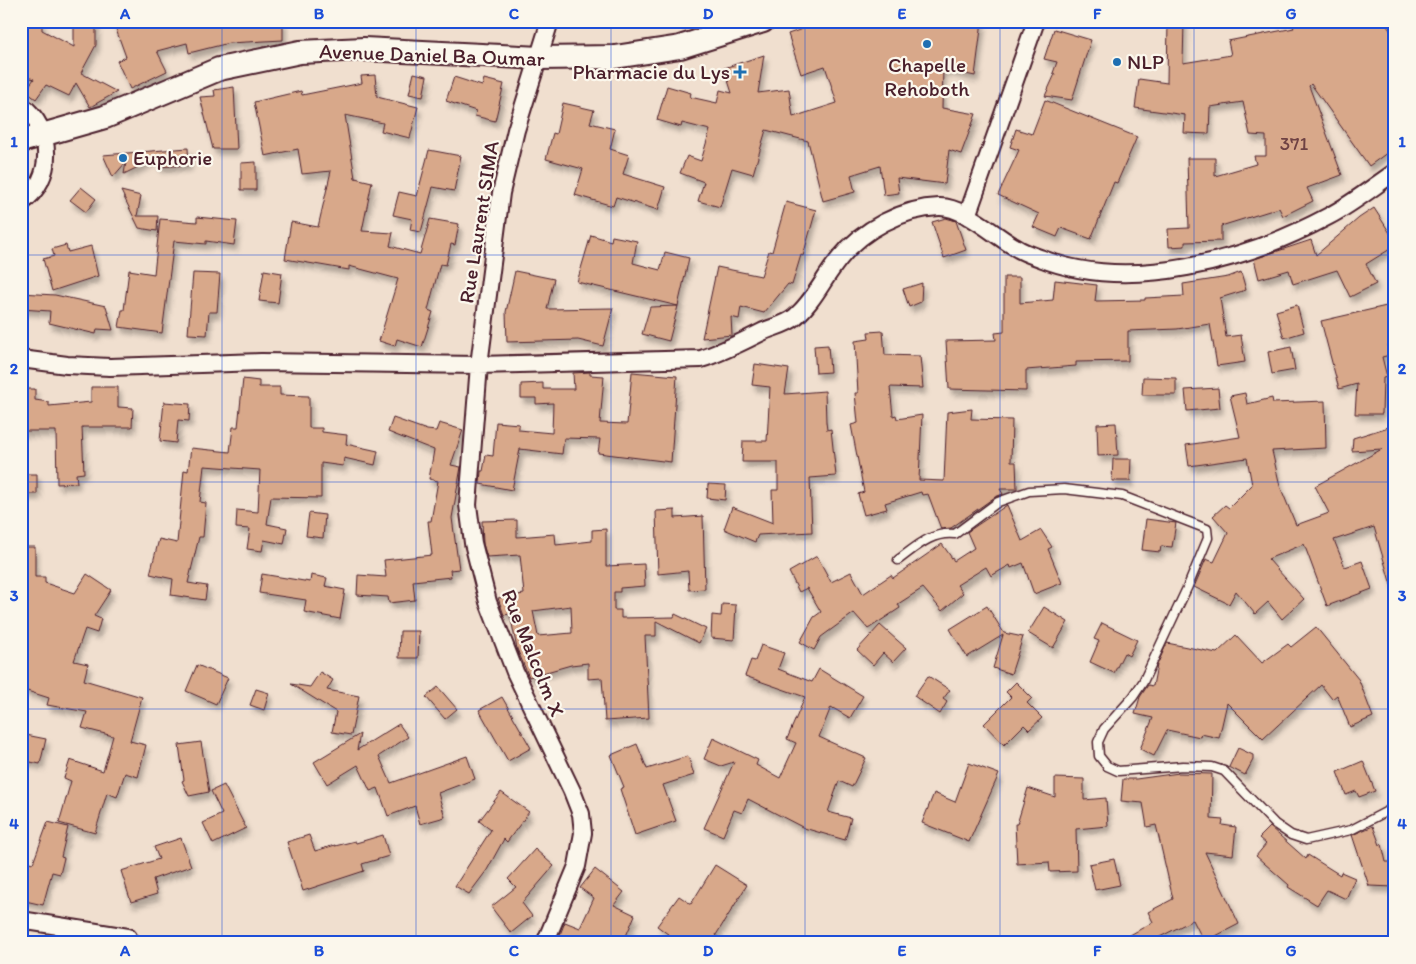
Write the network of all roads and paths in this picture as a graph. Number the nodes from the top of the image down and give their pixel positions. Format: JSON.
{"nodes":[{"id":1,"x":550,"y":21,"type":"edge"},
{"id":2,"x":763,"y":21,"type":"edge"},
{"id":3,"x":1036,"y":21,"type":"edge"},
{"id":4,"x":539,"y":58,"type":"junction"},
{"id":5,"x":21,"y":105,"type":"edge"},
{"id":6,"x":44,"y":135,"type":"junction"},
{"id":7,"x":21,"y":141,"type":"edge"},
{"id":8,"x":1395,"y":172,"type":"edge"},
{"id":9,"x":21,"y":203,"type":"edge"},
{"id":10,"x":967,"y":216,"type":"junction"},
{"id":11,"x":21,"y":358,"type":"edge"},
{"id":12,"x":479,"y":365,"type":"junction"},
{"id":13,"x":898,"y":560,"type":"dead end"},
{"id":14,"x":1395,"y":807,"type":"edge"},
{"id":15,"x":21,"y":920,"type":"edge"},
{"id":16,"x":128,"y":937,"type":"dead end"},
{"id":17,"x":545,"y":943,"type":"edge"}],
"edges":[{"from":1,"to":4,"type":"street","name":"Rue Laurent SIMA"},
{"from":2,"to":4,"type":"main road","name":"Avenue Daniel Ba Oumar"},
{"from":3,"to":10,"type":"street"},
{"from":4,"to":6,"type":"main road","name":"Avenue Daniel Ba Oumar"},
{"from":4,"to":12,"type":"street","name":"Rue Laurent SIMA"},
{"from":5,"to":6,"type":"street"},
{"from":6,"to":7,"type":"main road","name":"Avenue Daniel Ba Oumar"},
{"from":6,"to":9,"type":"street"},
{"from":8,"to":10,"type":"street"},
{"from":10,"to":12,"type":"street"},
{"from":11,"to":12,"type":"street"},
{"from":12,"to":17,"type":"street","name":"Rue Malcolm X"},
{"from":13,"to":14,"type":"lane"},
{"from":15,"to":16,"type":"street"}]}
